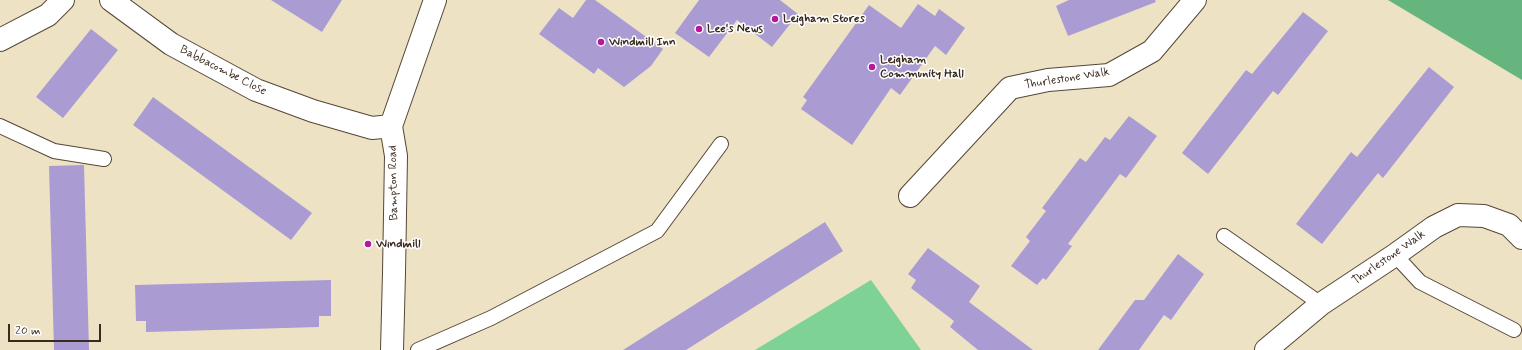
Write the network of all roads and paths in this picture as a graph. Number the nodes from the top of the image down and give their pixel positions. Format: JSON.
{"nodes":[{"id":1,"x":62,"y":0,"type":"edge"},
{"id":2,"x":111,"y":0,"type":"edge"},
{"id":3,"x":435,"y":0,"type":"edge"},
{"id":4,"x":1195,"y":0,"type":"edge"},
{"id":5,"x":0,"y":40,"type":"edge"},
{"id":6,"x":0,"y":126,"type":"edge"},
{"id":7,"x":391,"y":126,"type":"junction"},
{"id":8,"x":721,"y":144,"type":"dead end"},
{"id":9,"x":104,"y":159,"type":"dead end"},
{"id":10,"x":910,"y":196,"type":"dead end"},
{"id":11,"x":1224,"y":236,"type":"dead end"},
{"id":12,"x":1522,"y":238,"type":"edge"},
{"id":13,"x":1395,"y":255,"type":"junction"},
{"id":14,"x":1321,"y":304,"type":"junction"},
{"id":15,"x":1514,"y":330,"type":"dead end"},
{"id":16,"x":392,"y":350,"type":"edge"},
{"id":17,"x":418,"y":350,"type":"edge"},
{"id":18,"x":1266,"y":350,"type":"edge"}],
"edges":[{"from":1,"to":5,"type":"street"},
{"from":2,"to":7,"type":"street","name":"Babbacombe Close"},
{"from":3,"to":7,"type":"street","name":"Bampton Road"},
{"from":4,"to":10,"type":"street","name":"Thurlestone Walk"},
{"from":6,"to":9,"type":"lane"},
{"from":7,"to":16,"type":"street","name":"Bampton Road"},
{"from":8,"to":17,"type":"lane"},
{"from":11,"to":14,"type":"lane"},
{"from":12,"to":13,"type":"street","name":"Thurlestone Walk"},
{"from":13,"to":14,"type":"street","name":"Thurlestone Walk"},
{"from":13,"to":15,"type":"lane"},
{"from":14,"to":18,"type":"street","name":"Thurlestone Walk"}]}
